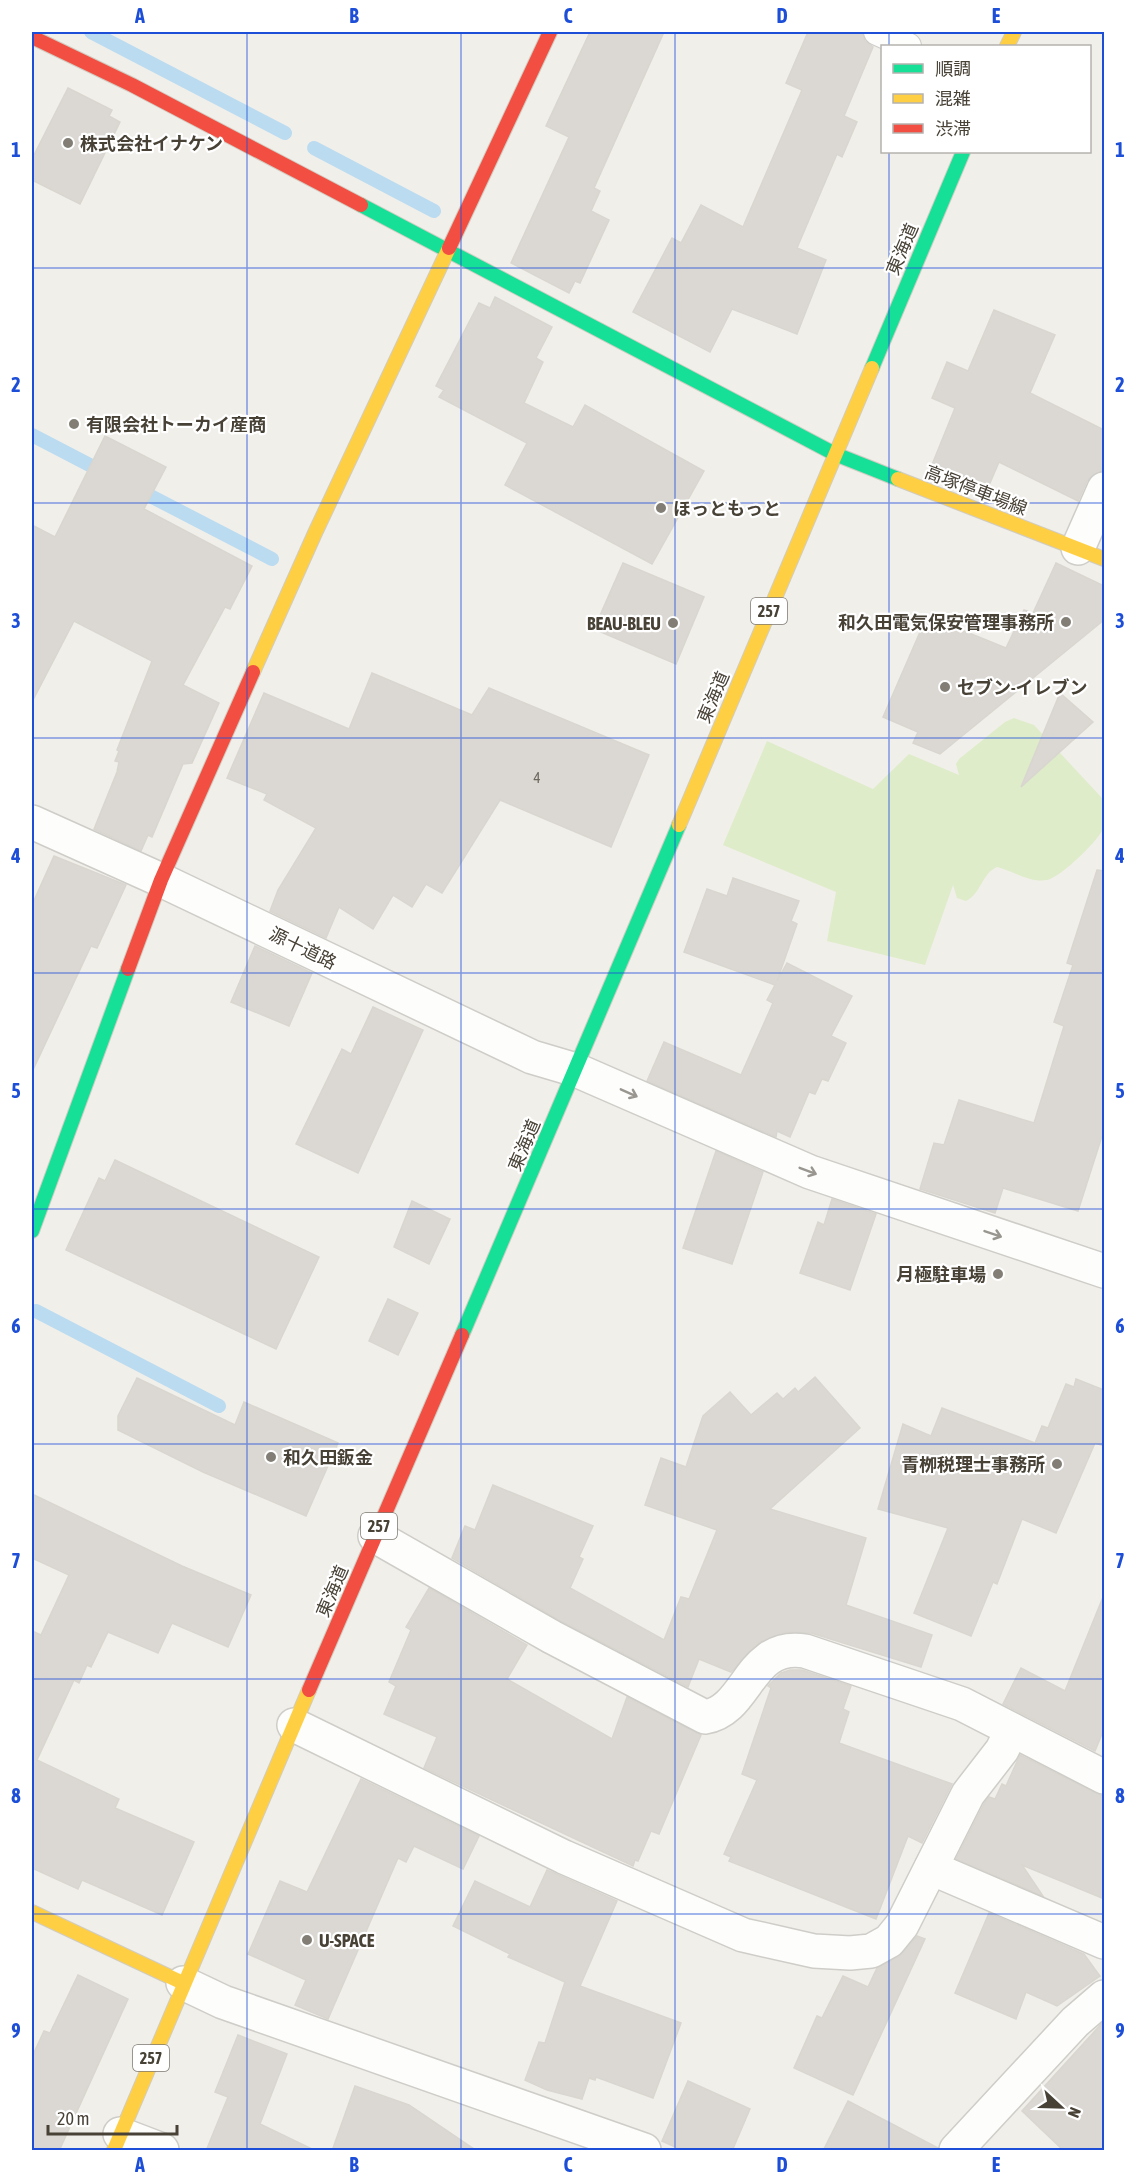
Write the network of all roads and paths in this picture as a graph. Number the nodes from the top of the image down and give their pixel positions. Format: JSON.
{"nodes":[{"id":1,"x":550,"y":32,"type":"edge"},
{"id":2,"x":877,"y":32,"type":"edge"},
{"id":3,"x":34,"y":38,"type":"edge"},
{"id":4,"x":906,"y":45,"type":"edge"},
{"id":5,"x":963,"y":153,"type":"edge"},
{"id":6,"x":447,"y":251,"type":"junction"},
{"id":7,"x":835,"y":454,"type":"junction"},
{"id":8,"x":1104,"y":489,"type":"edge"},
{"id":9,"x":1091,"y":554,"type":"edge"},
{"id":10,"x":32,"y":822,"type":"edge"},
{"id":11,"x":161,"y":880,"type":"junction"},
{"id":12,"x":576,"y":1070,"type":"junction"},
{"id":13,"x":32,"y":1231,"type":"edge"},
{"id":14,"x":1104,"y":1271,"type":"edge"},
{"id":15,"x":375,"y":1536,"type":"junction"},
{"id":16,"x":294,"y":1725,"type":"junction"},
{"id":17,"x":1012,"y":1730,"type":"junction"},
{"id":18,"x":1104,"y":1777,"type":"edge"},
{"id":19,"x":931,"y":1868,"type":"junction"},
{"id":20,"x":32,"y":1912,"type":"edge"},
{"id":21,"x":1104,"y":1942,"type":"edge"},
{"id":22,"x":183,"y":1983,"type":"junction"},
{"id":23,"x":1104,"y":1996,"type":"edge"},
{"id":24,"x":117,"y":2142,"type":"edge"},
{"id":25,"x":162,"y":2151,"type":"edge"},
{"id":26,"x":644,"y":2151,"type":"edge"},
{"id":27,"x":956,"y":2151,"type":"edge"}],
"edges":[{"from":1,"to":6,"type":"main road"},
{"from":2,"to":4,"type":"lane"},
{"from":3,"to":6,"type":"main road","name":"高塚停車場線"},
{"from":5,"to":7,"type":"main road","name":"東海道","number":"257"},
{"from":6,"to":7,"type":"main road","name":"高塚停車場線"},
{"from":6,"to":11,"type":"main road"},
{"from":7,"to":9,"type":"main road","name":"高塚停車場線"},
{"from":7,"to":12,"type":"main road","name":"東海道","number":"257"},
{"from":8,"to":9,"type":"street"},
{"from":10,"to":11,"type":"street","name":"源十道路"},
{"from":11,"to":12,"type":"street","name":"源十道路"},
{"from":11,"to":13,"type":"main road"},
{"from":12,"to":14,"type":"street","name":"源十道路","one_way":true},
{"from":12,"to":15,"type":"main road","name":"東海道","number":"257"},
{"from":15,"to":16,"type":"main road","name":"東海道","number":"257"},
{"from":15,"to":17,"type":"street"},
{"from":16,"to":19,"type":"street"},
{"from":16,"to":22,"type":"main road","name":"東海道","number":"257"},
{"from":17,"to":18,"type":"street"},
{"from":17,"to":19,"type":"street"},
{"from":19,"to":21,"type":"street"},
{"from":20,"to":22,"type":"main road"},
{"from":22,"to":24,"type":"main road","name":"東海道","number":"257"},
{"from":22,"to":26,"type":"street"},
{"from":23,"to":27,"type":"street"},
{"from":24,"to":25,"type":"street"}]}
